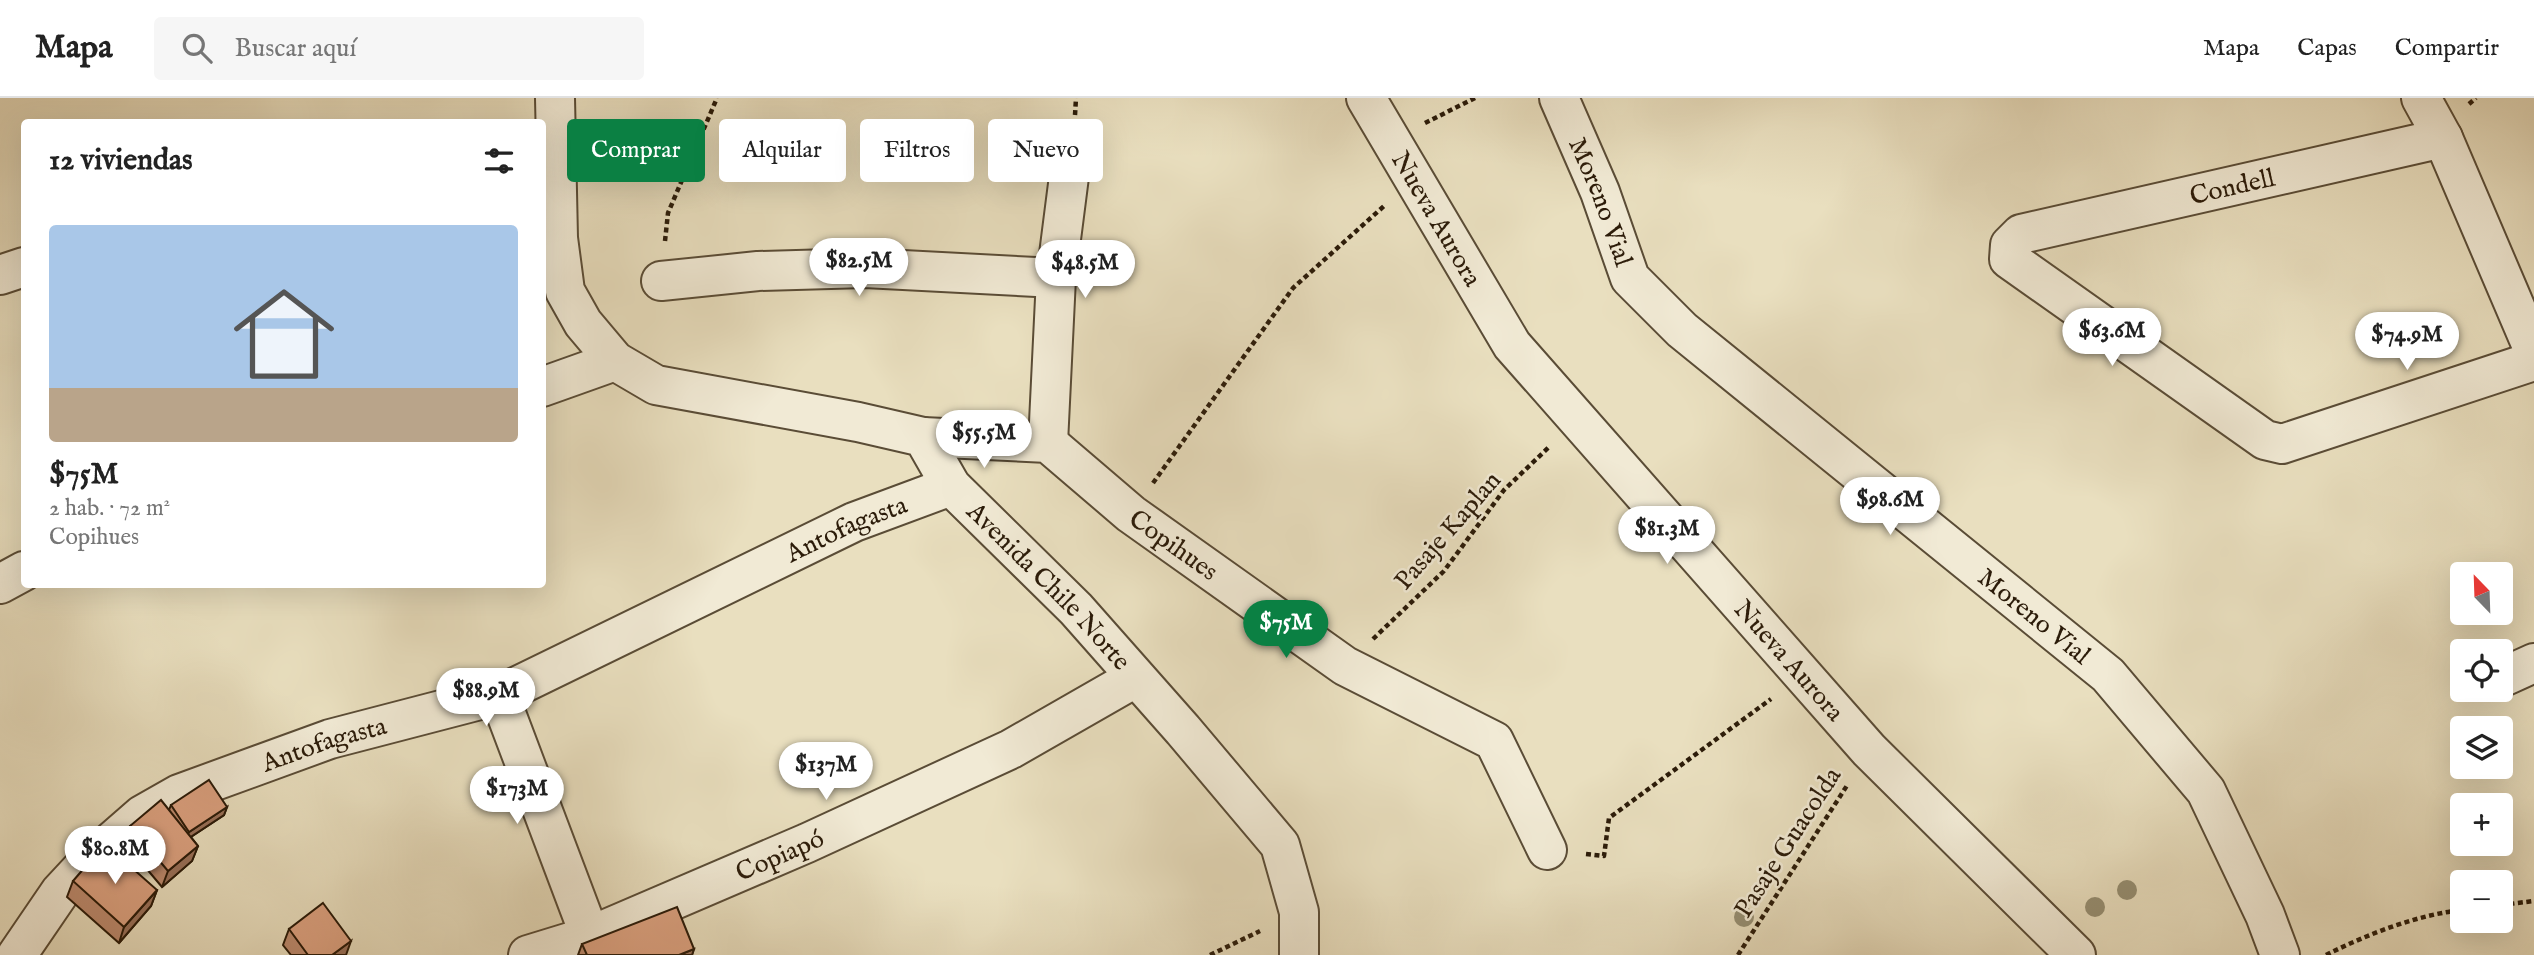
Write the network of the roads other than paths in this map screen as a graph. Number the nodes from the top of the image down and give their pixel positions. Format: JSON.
{"nodes":[{"id":1,"x":1366,"y":98,"type":"edge"},
{"id":2,"x":1559,"y":98,"type":"edge"},
{"id":3,"x":2421,"y":98,"type":"edge"},
{"id":4,"x":551,"y":117,"type":"edge"},
{"id":5,"x":2443,"y":138,"type":"junction"},
{"id":6,"x":1068,"y":182,"type":"edge"},
{"id":7,"x":21,"y":268,"type":"edge"},
{"id":8,"x":0,"y":275,"type":"edge"},
{"id":9,"x":1056,"y":278,"type":"junction"},
{"id":10,"x":661,"y":281,"type":"road end"},
{"id":11,"x":2534,"y":351,"type":"edge"},
{"id":12,"x":615,"y":361,"type":"junction"},
{"id":13,"x":2534,"y":361,"type":"edge"},
{"id":14,"x":546,"y":386,"type":"edge"},
{"id":15,"x":923,"y":437,"type":"junction"},
{"id":16,"x":1048,"y":443,"type":"junction"},
{"id":17,"x":951,"y":486,"type":"junction"},
{"id":18,"x":21,"y":573,"type":"edge"},
{"id":19,"x":0,"y":584,"type":"edge"},
{"id":20,"x":2534,"y":663,"type":"edge"},
{"id":21,"x":2513,"y":673,"type":"edge"},
{"id":22,"x":1135,"y":678,"type":"junction"},
{"id":23,"x":499,"y":695,"type":"junction"},
{"id":24,"x":1547,"y":850,"type":"road end"},
{"id":25,"x":590,"y":936,"type":"junction"},
{"id":26,"x":17,"y":955,"type":"edge"},
{"id":27,"x":528,"y":955,"type":"edge"},
{"id":28,"x":1299,"y":955,"type":"edge"},
{"id":29,"x":2076,"y":955,"type":"edge"},
{"id":30,"x":2280,"y":955,"type":"edge"}],
"edges":[{"from":1,"to":29,"type":"street","name":"Nueva Aurora"},
{"from":2,"to":30,"type":"street","name":"Moreno Vial"},
{"from":3,"to":5,"type":"street"},
{"from":4,"to":12,"type":"street"},
{"from":5,"to":11,"type":"street"},
{"from":5,"to":13,"type":"street","name":"Condell"},
{"from":6,"to":9,"type":"street"},
{"from":7,"to":8,"type":"street"},
{"from":9,"to":10,"type":"street"},
{"from":9,"to":16,"type":"street"},
{"from":12,"to":14,"type":"street"},
{"from":12,"to":15,"type":"street"},
{"from":15,"to":16,"type":"street"},
{"from":15,"to":17,"type":"street","name":"Avenida Chile Norte"},
{"from":16,"to":24,"type":"street","name":"Copihues"},
{"from":17,"to":22,"type":"street","name":"Avenida Chile Norte"},
{"from":17,"to":23,"type":"street","name":"Antofagasta"},
{"from":18,"to":19,"type":"street"},
{"from":20,"to":21,"type":"street"},
{"from":22,"to":25,"type":"street","name":"Copiapó"},
{"from":22,"to":28,"type":"street","name":"Avenida Chile Norte"},
{"from":23,"to":25,"type":"street"},
{"from":23,"to":26,"type":"street","name":"Antofagasta"},
{"from":25,"to":27,"type":"street","name":"Copiapó"}]}
